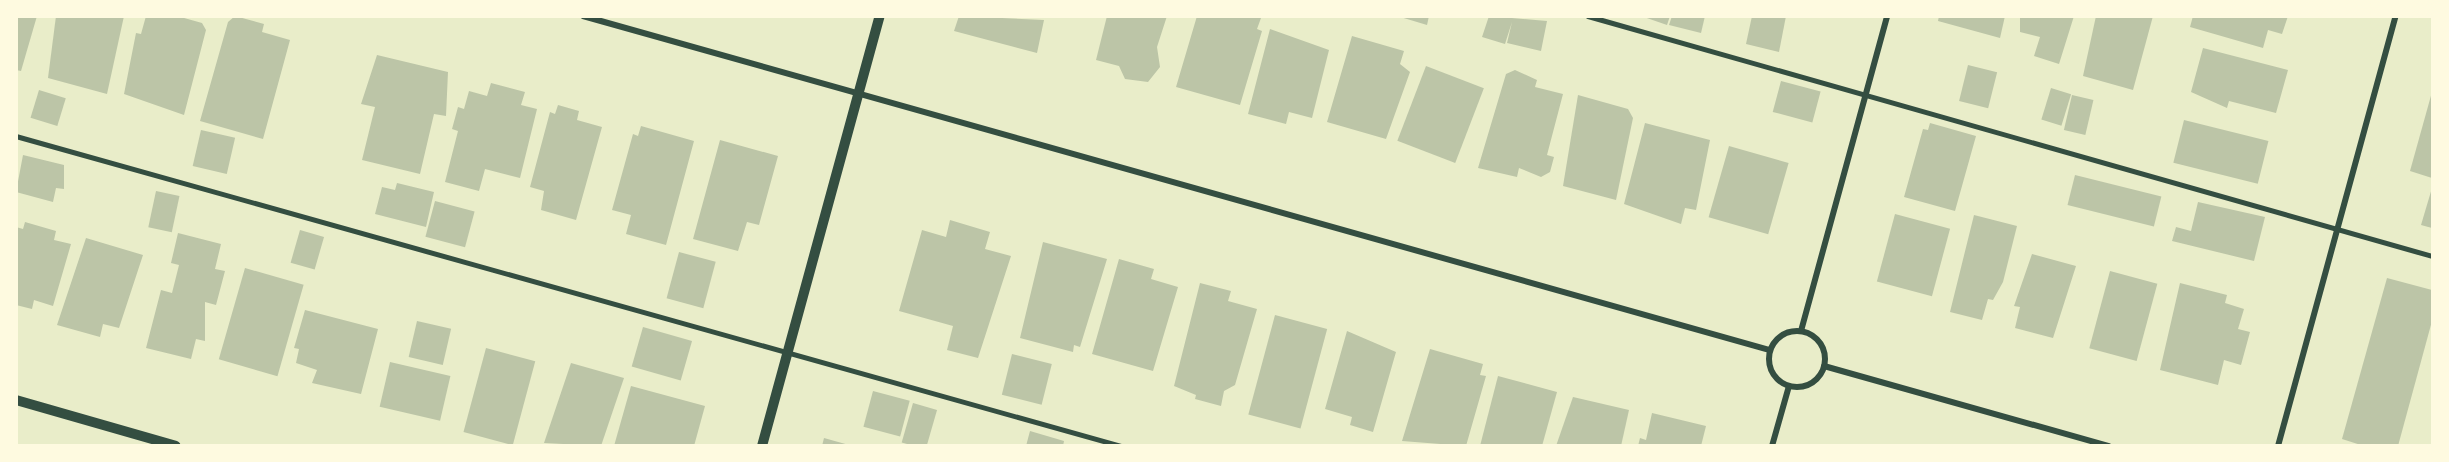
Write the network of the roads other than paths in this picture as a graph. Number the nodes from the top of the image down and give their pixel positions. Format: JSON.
{"nodes":[{"id":1,"x":583,"y":16,"type":"edge"},
{"id":2,"x":880,"y":16,"type":"edge"},
{"id":3,"x":1588,"y":16,"type":"edge"},
{"id":4,"x":1887,"y":16,"type":"edge"},
{"id":5,"x":2396,"y":16,"type":"edge"},
{"id":6,"x":859,"y":94,"type":"junction"},
{"id":7,"x":1865,"y":94,"type":"junction"},
{"id":8,"x":16,"y":136,"type":"edge"},
{"id":9,"x":2337,"y":230,"type":"junction"},
{"id":10,"x":2433,"y":256,"type":"edge"},
{"id":11,"x":1801,"y":331,"type":"junction"},
{"id":12,"x":1770,"y":350,"type":"junction"},
{"id":13,"x":787,"y":353,"type":"junction"},
{"id":14,"x":1824,"y":366,"type":"junction"},
{"id":15,"x":1789,"y":386,"type":"junction"},
{"id":16,"x":16,"y":400,"type":"edge"},
{"id":17,"x":176,"y":446,"type":"edge"},
{"id":18,"x":762,"y":446,"type":"edge"},
{"id":19,"x":1121,"y":446,"type":"edge"},
{"id":20,"x":1773,"y":446,"type":"edge"},
{"id":21,"x":2109,"y":446,"type":"edge"},
{"id":22,"x":2278,"y":446,"type":"edge"}],
"edges":[{"from":1,"to":6,"type":"street"},
{"from":2,"to":6,"type":"street"},
{"from":3,"to":7,"type":"lane"},
{"from":4,"to":7,"type":"street"},
{"from":5,"to":9,"type":"street"},
{"from":6,"to":12,"type":"street"},
{"from":6,"to":13,"type":"street"},
{"from":7,"to":9,"type":"lane"},
{"from":7,"to":11,"type":"street"},
{"from":8,"to":13,"type":"lane"},
{"from":9,"to":10,"type":"lane"},
{"from":9,"to":22,"type":"street"},
{"from":11,"to":12,"type":"street"},
{"from":11,"to":14,"type":"street"},
{"from":12,"to":15,"type":"street"},
{"from":13,"to":18,"type":"street"},
{"from":13,"to":19,"type":"lane"},
{"from":14,"to":15,"type":"street"},
{"from":14,"to":21,"type":"street"},
{"from":15,"to":20,"type":"street"},
{"from":16,"to":17,"type":"street"}]}
